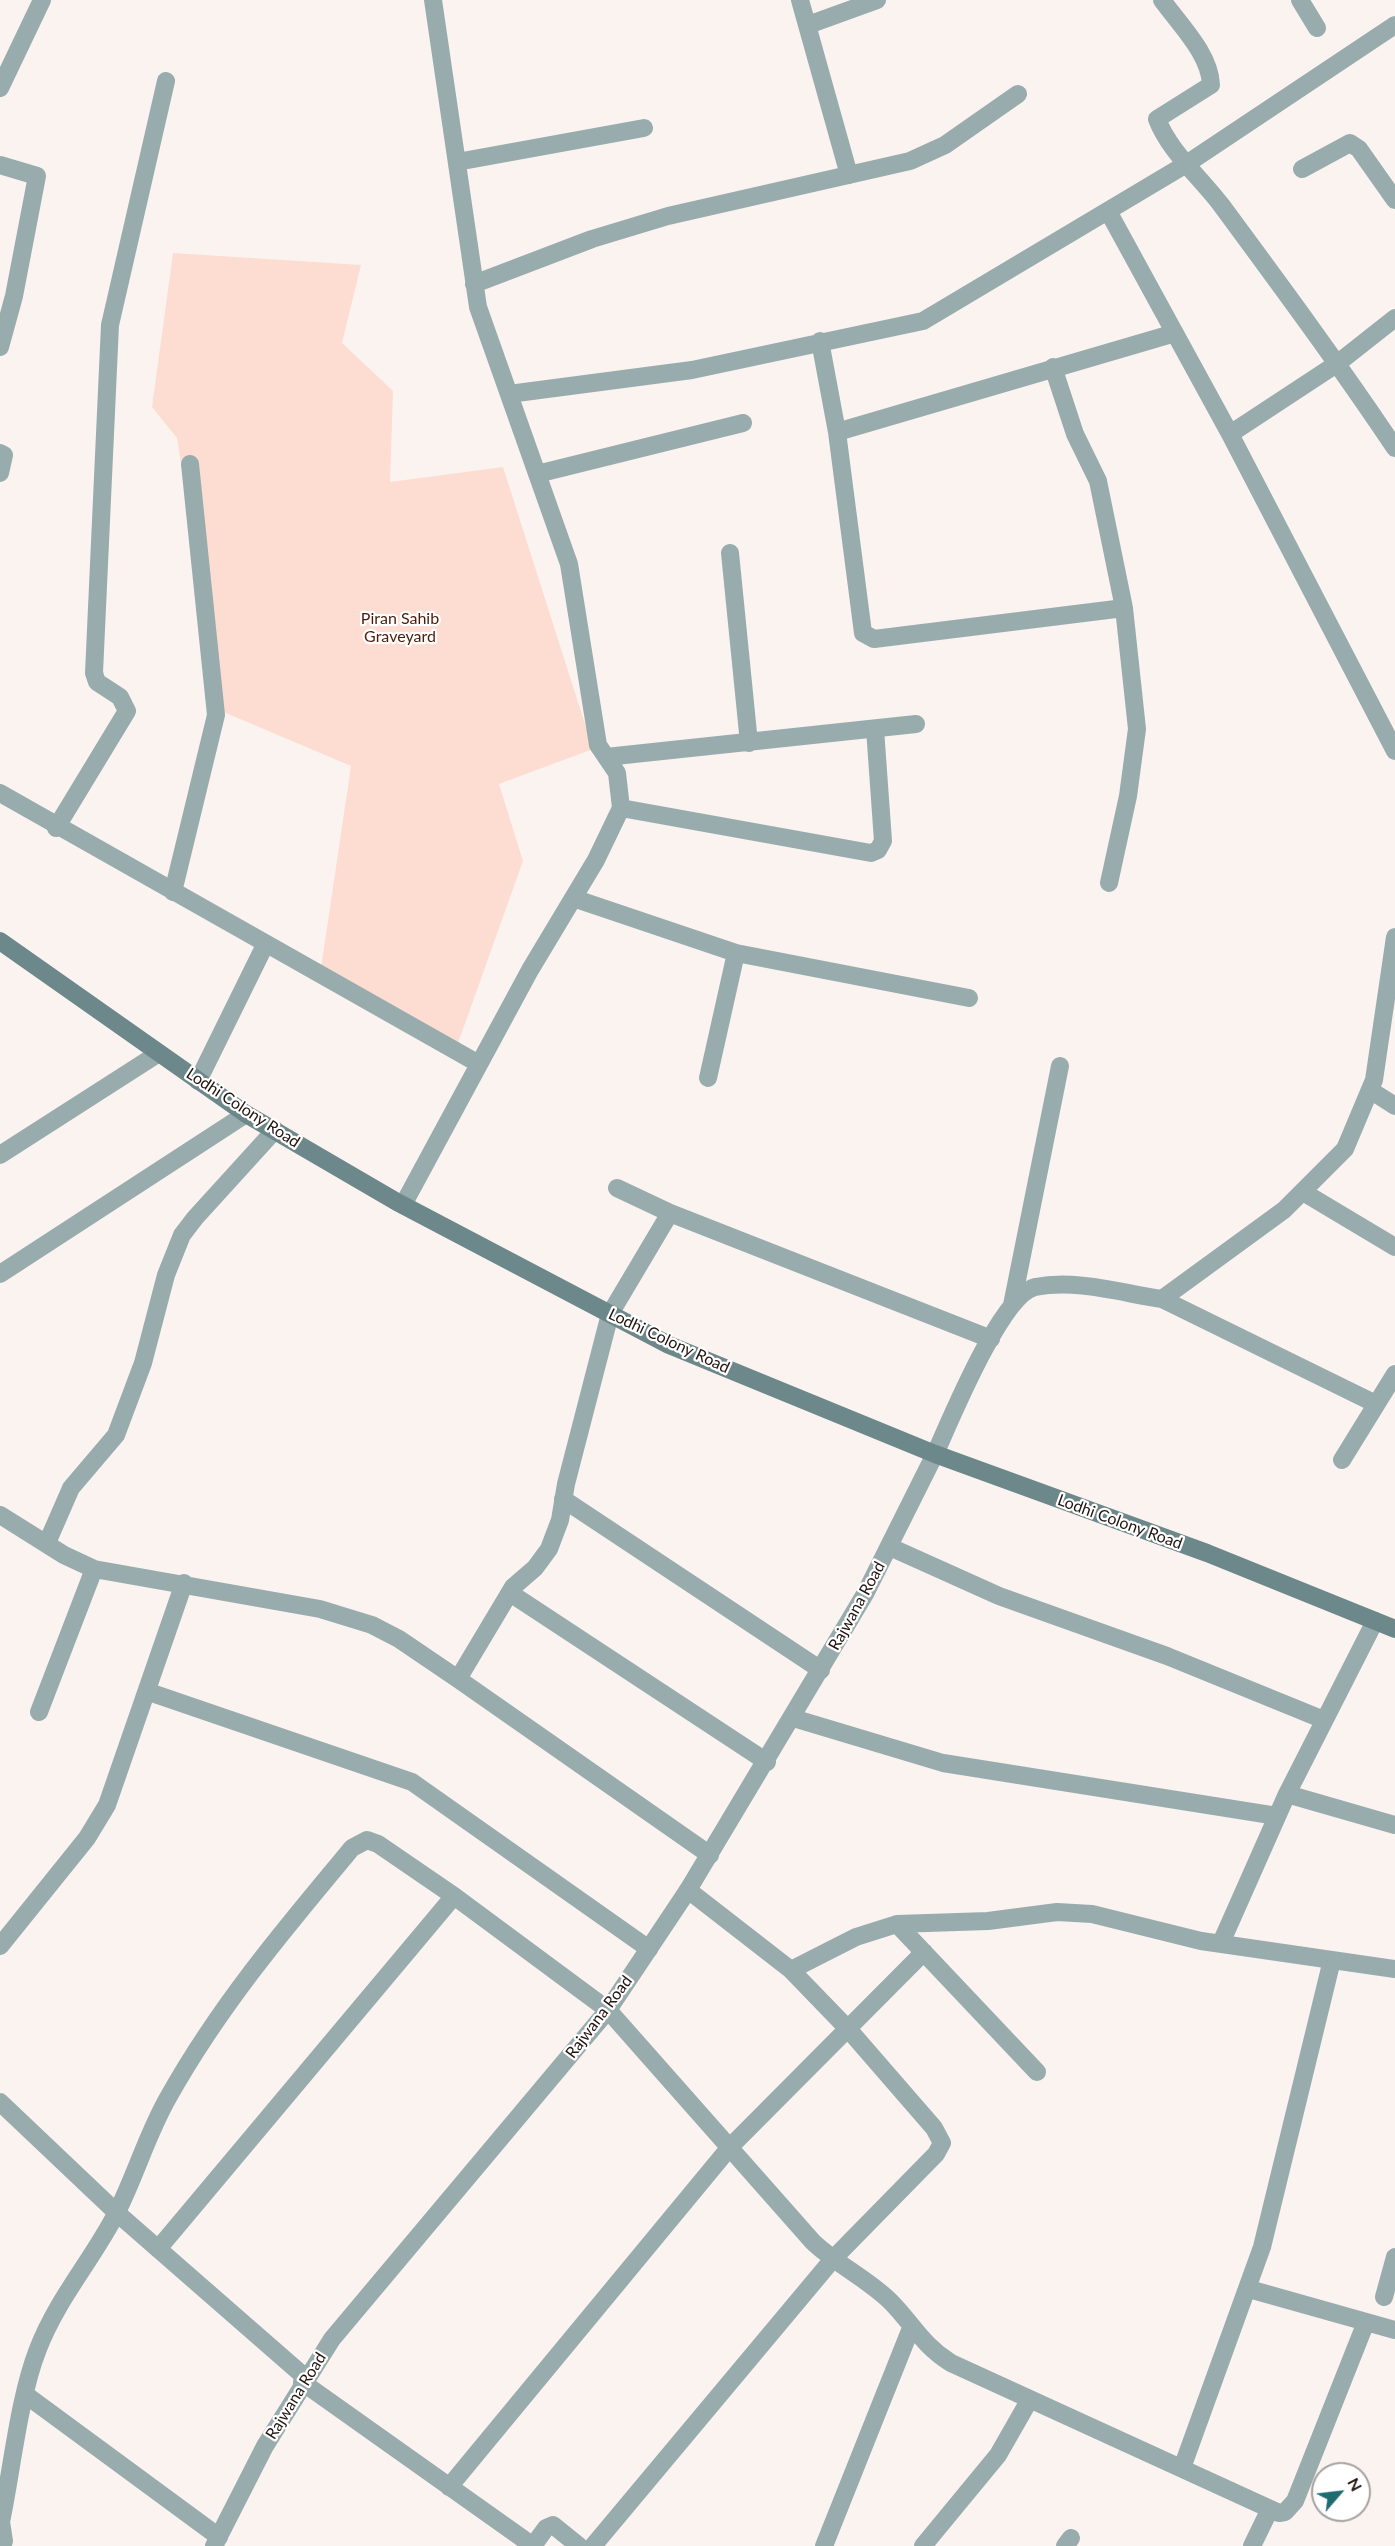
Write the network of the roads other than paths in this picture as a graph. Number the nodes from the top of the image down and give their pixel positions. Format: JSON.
{"nodes":[{"id":1,"x":42,"y":0,"type":"edge"},
{"id":2,"x":433,"y":0,"type":"edge"},
{"id":3,"x":800,"y":0,"type":"edge"},
{"id":4,"x":877,"y":0,"type":"edge"},
{"id":5,"x":1162,"y":0,"type":"edge"},
{"id":6,"x":1299,"y":0,"type":"edge"},
{"id":7,"x":808,"y":25,"type":"junction"},
{"id":8,"x":1395,"y":25,"type":"edge"},
{"id":9,"x":1317,"y":28,"type":"dead end"},
{"id":10,"x":166,"y":81,"type":"dead end"},
{"id":11,"x":0,"y":88,"type":"edge"},
{"id":12,"x":1018,"y":94,"type":"dead end"},
{"id":13,"x":644,"y":128,"type":"dead end"},
{"id":14,"x":456,"y":162,"type":"junction"},
{"id":15,"x":1188,"y":164,"type":"junction"},
{"id":16,"x":0,"y":165,"type":"edge"},
{"id":17,"x":1302,"y":169,"type":"dead end"},
{"id":18,"x":849,"y":175,"type":"junction"},
{"id":19,"x":1395,"y":200,"type":"edge"},
{"id":20,"x":1108,"y":211,"type":"junction"},
{"id":21,"x":474,"y":284,"type":"junction"},
{"id":22,"x":7,"y":295,"type":"edge"},
{"id":23,"x":1395,"y":318,"type":"edge"},
{"id":24,"x":1175,"y":333,"type":"junction"},
{"id":25,"x":820,"y":341,"type":"junction"},
{"id":26,"x":0,"y":348,"type":"edge"},
{"id":27,"x":1338,"y":363,"type":"junction"},
{"id":28,"x":1053,"y":367,"type":"junction"},
{"id":29,"x":509,"y":394,"type":"junction"},
{"id":30,"x":743,"y":423,"type":"dead end"},
{"id":31,"x":837,"y":432,"type":"junction"},
{"id":32,"x":1230,"y":434,"type":"junction"},
{"id":33,"x":1395,"y":448,"type":"edge"},
{"id":34,"x":0,"y":453,"type":"edge"},
{"id":35,"x":190,"y":464,"type":"dead end"},
{"id":36,"x":0,"y":472,"type":"edge"},
{"id":37,"x":537,"y":474,"type":"junction"},
{"id":38,"x":729,"y":553,"type":"dead end"},
{"id":39,"x":1124,"y":608,"type":"junction"},
{"id":40,"x":916,"y":724,"type":"dead end"},
{"id":41,"x":875,"y":729,"type":"junction"},
{"id":42,"x":749,"y":742,"type":"junction"},
{"id":43,"x":1395,"y":751,"type":"edge"},
{"id":44,"x":606,"y":757,"type":"junction"},
{"id":45,"x":0,"y":794,"type":"edge"},
{"id":46,"x":621,"y":808,"type":"junction"},
{"id":47,"x":57,"y":828,"type":"junction"},
{"id":48,"x":1109,"y":883,"type":"dead end"},
{"id":49,"x":173,"y":892,"type":"junction"},
{"id":50,"x":573,"y":898,"type":"junction"},
{"id":51,"x":1395,"y":937,"type":"edge"},
{"id":52,"x":0,"y":941,"type":"edge"},
{"id":53,"x":265,"y":945,"type":"junction"},
{"id":54,"x":736,"y":953,"type":"junction"},
{"id":55,"x":969,"y":998,"type":"dead end"},
{"id":56,"x":159,"y":1053,"type":"junction"},
{"id":57,"x":479,"y":1064,"type":"junction"},
{"id":58,"x":1060,"y":1066,"type":"dead end"},
{"id":59,"x":708,"y":1078,"type":"dead end"},
{"id":60,"x":198,"y":1081,"type":"junction"},
{"id":61,"x":1370,"y":1090,"type":"junction"},
{"id":62,"x":1395,"y":1106,"type":"edge"},
{"id":63,"x":246,"y":1114,"type":"junction"},
{"id":64,"x":274,"y":1131,"type":"junction"},
{"id":65,"x":0,"y":1155,"type":"edge"},
{"id":66,"x":617,"y":1188,"type":"dead end"},
{"id":67,"x":1303,"y":1191,"type":"junction"},
{"id":68,"x":403,"y":1205,"type":"junction"},
{"id":69,"x":670,"y":1213,"type":"junction"},
{"id":70,"x":1395,"y":1247,"type":"edge"},
{"id":71,"x":0,"y":1274,"type":"edge"},
{"id":72,"x":1162,"y":1299,"type":"junction"},
{"id":73,"x":1012,"y":1305,"type":"junction"},
{"id":74,"x":610,"y":1314,"type":"junction"},
{"id":75,"x":991,"y":1339,"type":"junction"},
{"id":76,"x":1395,"y":1374,"type":"edge"},
{"id":77,"x":1376,"y":1404,"type":"junction"},
{"id":78,"x":935,"y":1454,"type":"junction"},
{"id":79,"x":1342,"y":1460,"type":"dead end"},
{"id":80,"x":563,"y":1499,"type":"junction"},
{"id":81,"x":0,"y":1515,"type":"edge"},
{"id":82,"x":47,"y":1544,"type":"junction"},
{"id":83,"x":890,"y":1547,"type":"junction"},
{"id":84,"x":94,"y":1569,"type":"junction"},
{"id":85,"x":184,"y":1583,"type":"junction"},
{"id":86,"x":510,"y":1593,"type":"junction"},
{"id":87,"x":1375,"y":1621,"type":"junction"},
{"id":88,"x":1395,"y":1629,"type":"edge"},
{"id":89,"x":820,"y":1670,"type":"junction"},
{"id":90,"x":458,"y":1679,"type":"junction"},
{"id":91,"x":148,"y":1692,"type":"junction"},
{"id":92,"x":39,"y":1712,"type":"dead end"},
{"id":93,"x":793,"y":1718,"type":"junction"},
{"id":94,"x":1324,"y":1719,"type":"junction"},
{"id":95,"x":767,"y":1762,"type":"junction"},
{"id":96,"x":1287,"y":1794,"type":"junction"},
{"id":97,"x":1277,"y":1816,"type":"junction"},
{"id":98,"x":1395,"y":1825,"type":"edge"},
{"id":99,"x":710,"y":1855,"type":"junction"},
{"id":100,"x":688,"y":1890,"type":"junction"},
{"id":101,"x":454,"y":1896,"type":"junction"},
{"id":102,"x":897,"y":1924,"type":"junction"},
{"id":103,"x":1221,"y":1943,"type":"junction"},
{"id":104,"x":0,"y":1946,"type":"edge"},
{"id":105,"x":649,"y":1949,"type":"junction"},
{"id":106,"x":924,"y":1952,"type":"junction"},
{"id":107,"x":1332,"y":1960,"type":"junction"},
{"id":108,"x":1395,"y":1969,"type":"edge"},
{"id":109,"x":791,"y":1970,"type":"junction"},
{"id":110,"x":608,"y":2010,"type":"junction"},
{"id":111,"x":849,"y":2030,"type":"junction"},
{"id":112,"x":1037,"y":2072,"type":"dead end"},
{"id":113,"x":0,"y":2102,"type":"edge"},
{"id":114,"x":730,"y":2147,"type":"junction"},
{"id":115,"x":117,"y":2213,"type":"junction"},
{"id":116,"x":158,"y":2249,"type":"junction"},
{"id":117,"x":1395,"y":2257,"type":"edge"},
{"id":118,"x":833,"y":2259,"type":"junction"},
{"id":119,"x":1249,"y":2289,"type":"junction"},
{"id":120,"x":1384,"y":2297,"type":"dead end"},
{"id":121,"x":1366,"y":2322,"type":"junction"},
{"id":122,"x":911,"y":2328,"type":"junction"},
{"id":123,"x":1395,"y":2330,"type":"edge"},
{"id":124,"x":304,"y":2380,"type":"junction"},
{"id":125,"x":26,"y":2395,"type":"junction"},
{"id":126,"x":1030,"y":2399,"type":"junction"},
{"id":127,"x":1182,"y":2468,"type":"junction"},
{"id":128,"x":449,"y":2487,"type":"junction"},
{"id":129,"x":1269,"y":2511,"type":"junction"},
{"id":130,"x":217,"y":2542,"type":"edge"},
{"id":131,"x":6,"y":2544,"type":"edge"},
{"id":132,"x":579,"y":2546,"type":"edge"},
{"id":133,"x":593,"y":2546,"type":"edge"},
{"id":134,"x":824,"y":2546,"type":"edge"},
{"id":135,"x":923,"y":2546,"type":"edge"},
{"id":136,"x":1252,"y":2546,"type":"edge"}],
"edges":[{"from":1,"to":11,"type":"street"},
{"from":2,"to":14,"type":"street"},
{"from":3,"to":7,"type":"street"},
{"from":4,"to":7,"type":"street"},
{"from":5,"to":15,"type":"street"},
{"from":6,"to":9,"type":"street"},
{"from":7,"to":18,"type":"street"},
{"from":8,"to":15,"type":"street"},
{"from":10,"to":47,"type":"street"},
{"from":12,"to":18,"type":"street"},
{"from":13,"to":14,"type":"street"},
{"from":14,"to":21,"type":"street"},
{"from":15,"to":20,"type":"street"},
{"from":15,"to":27,"type":"street"},
{"from":16,"to":22,"type":"street"},
{"from":17,"to":19,"type":"street"},
{"from":18,"to":21,"type":"street"},
{"from":20,"to":24,"type":"street"},
{"from":20,"to":25,"type":"street"},
{"from":21,"to":29,"type":"street"},
{"from":22,"to":26,"type":"street"},
{"from":23,"to":27,"type":"street"},
{"from":24,"to":28,"type":"street"},
{"from":24,"to":32,"type":"street"},
{"from":25,"to":29,"type":"street"},
{"from":25,"to":31,"type":"street"},
{"from":27,"to":32,"type":"street"},
{"from":27,"to":33,"type":"street"},
{"from":28,"to":31,"type":"street"},
{"from":28,"to":39,"type":"street"},
{"from":29,"to":37,"type":"street"},
{"from":30,"to":37,"type":"street"},
{"from":31,"to":39,"type":"street"},
{"from":32,"to":43,"type":"street"},
{"from":34,"to":36,"type":"street"},
{"from":35,"to":49,"type":"street"},
{"from":37,"to":44,"type":"street"},
{"from":38,"to":42,"type":"street"},
{"from":39,"to":48,"type":"street"},
{"from":40,"to":41,"type":"street"},
{"from":41,"to":42,"type":"street"},
{"from":41,"to":46,"type":"street"},
{"from":42,"to":44,"type":"street"},
{"from":44,"to":46,"type":"street"},
{"from":45,"to":47,"type":"street"},
{"from":46,"to":50,"type":"street"},
{"from":47,"to":49,"type":"street"},
{"from":49,"to":53,"type":"street"},
{"from":50,"to":54,"type":"street"},
{"from":50,"to":57,"type":"street"},
{"from":51,"to":61,"type":"street"},
{"from":52,"to":56,"type":"main road","name":"Lodhi Colony Road"},
{"from":53,"to":57,"type":"street"},
{"from":53,"to":60,"type":"street"},
{"from":54,"to":55,"type":"street"},
{"from":54,"to":59,"type":"street"},
{"from":56,"to":60,"type":"main road","name":"Lodhi Colony Road"},
{"from":56,"to":65,"type":"street"},
{"from":57,"to":68,"type":"street"},
{"from":58,"to":73,"type":"street"},
{"from":60,"to":63,"type":"main road","name":"Lodhi Colony Road"},
{"from":61,"to":62,"type":"street"},
{"from":61,"to":67,"type":"street"},
{"from":63,"to":64,"type":"main road","name":"Lodhi Colony Road"},
{"from":63,"to":71,"type":"street"},
{"from":64,"to":68,"type":"main road","name":"Lodhi Colony Road"},
{"from":64,"to":82,"type":"street"},
{"from":66,"to":69,"type":"street"},
{"from":67,"to":70,"type":"street"},
{"from":67,"to":72,"type":"street"},
{"from":68,"to":74,"type":"main road","name":"Lodhi Colony Road"},
{"from":69,"to":74,"type":"street"},
{"from":69,"to":75,"type":"street"},
{"from":72,"to":73,"type":"street"},
{"from":72,"to":77,"type":"street"},
{"from":73,"to":75,"type":"street","name":"Rajwana Road"},
{"from":74,"to":78,"type":"main road","name":"Lodhi Colony Road"},
{"from":74,"to":80,"type":"street"},
{"from":75,"to":78,"type":"street","name":"Rajwana Road"},
{"from":76,"to":77,"type":"street"},
{"from":77,"to":79,"type":"street"},
{"from":78,"to":83,"type":"street","name":"Rajwana Road"},
{"from":78,"to":87,"type":"main road","name":"Lodhi Colony Road"},
{"from":80,"to":86,"type":"street"},
{"from":80,"to":89,"type":"street"},
{"from":81,"to":82,"type":"street"},
{"from":82,"to":84,"type":"street"},
{"from":83,"to":89,"type":"street","name":"Rajwana Road"},
{"from":83,"to":94,"type":"street"},
{"from":84,"to":85,"type":"street"},
{"from":84,"to":92,"type":"street"},
{"from":85,"to":90,"type":"street"},
{"from":85,"to":91,"type":"street"},
{"from":86,"to":90,"type":"street"},
{"from":86,"to":95,"type":"street"},
{"from":87,"to":88,"type":"main road","name":"Lodhi Colony Road"},
{"from":87,"to":94,"type":"street"},
{"from":89,"to":93,"type":"street","name":"Rajwana Road"},
{"from":90,"to":99,"type":"street"},
{"from":91,"to":104,"type":"street"},
{"from":91,"to":105,"type":"street"},
{"from":93,"to":95,"type":"street","name":"Rajwana Road"},
{"from":93,"to":97,"type":"street"},
{"from":94,"to":96,"type":"street"},
{"from":95,"to":99,"type":"street","name":"Rajwana Road"},
{"from":96,"to":97,"type":"street"},
{"from":96,"to":98,"type":"street"},
{"from":97,"to":103,"type":"street"},
{"from":99,"to":100,"type":"street","name":"Rajwana Road"},
{"from":100,"to":105,"type":"street","name":"Rajwana Road"},
{"from":100,"to":109,"type":"street"},
{"from":101,"to":110,"type":"street"},
{"from":101,"to":115,"type":"street"},
{"from":101,"to":116,"type":"street"},
{"from":102,"to":103,"type":"street"},
{"from":102,"to":106,"type":"street"},
{"from":102,"to":109,"type":"street"},
{"from":103,"to":107,"type":"street"},
{"from":105,"to":110,"type":"street","name":"Rajwana Road"},
{"from":106,"to":111,"type":"street"},
{"from":106,"to":112,"type":"street"},
{"from":107,"to":108,"type":"street"},
{"from":107,"to":119,"type":"street"},
{"from":109,"to":111,"type":"street"},
{"from":110,"to":114,"type":"street"},
{"from":110,"to":124,"type":"street","name":"Rajwana Road"},
{"from":111,"to":114,"type":"street"},
{"from":111,"to":118,"type":"street"},
{"from":113,"to":115,"type":"street"},
{"from":114,"to":118,"type":"street"},
{"from":114,"to":128,"type":"street"},
{"from":115,"to":116,"type":"street"},
{"from":115,"to":125,"type":"street"},
{"from":116,"to":124,"type":"street"},
{"from":117,"to":120,"type":"street"},
{"from":118,"to":122,"type":"street"},
{"from":118,"to":133,"type":"street"},
{"from":119,"to":121,"type":"street"},
{"from":119,"to":127,"type":"street"},
{"from":121,"to":123,"type":"street"},
{"from":121,"to":129,"type":"street"},
{"from":122,"to":126,"type":"street"},
{"from":122,"to":134,"type":"street"},
{"from":124,"to":128,"type":"street"},
{"from":124,"to":130,"type":"street","name":"Rajwana Road"},
{"from":125,"to":130,"type":"street"},
{"from":125,"to":131,"type":"street"},
{"from":126,"to":127,"type":"street"},
{"from":126,"to":135,"type":"street"},
{"from":127,"to":129,"type":"street"},
{"from":128,"to":132,"type":"street"},
{"from":129,"to":136,"type":"street"}]}
